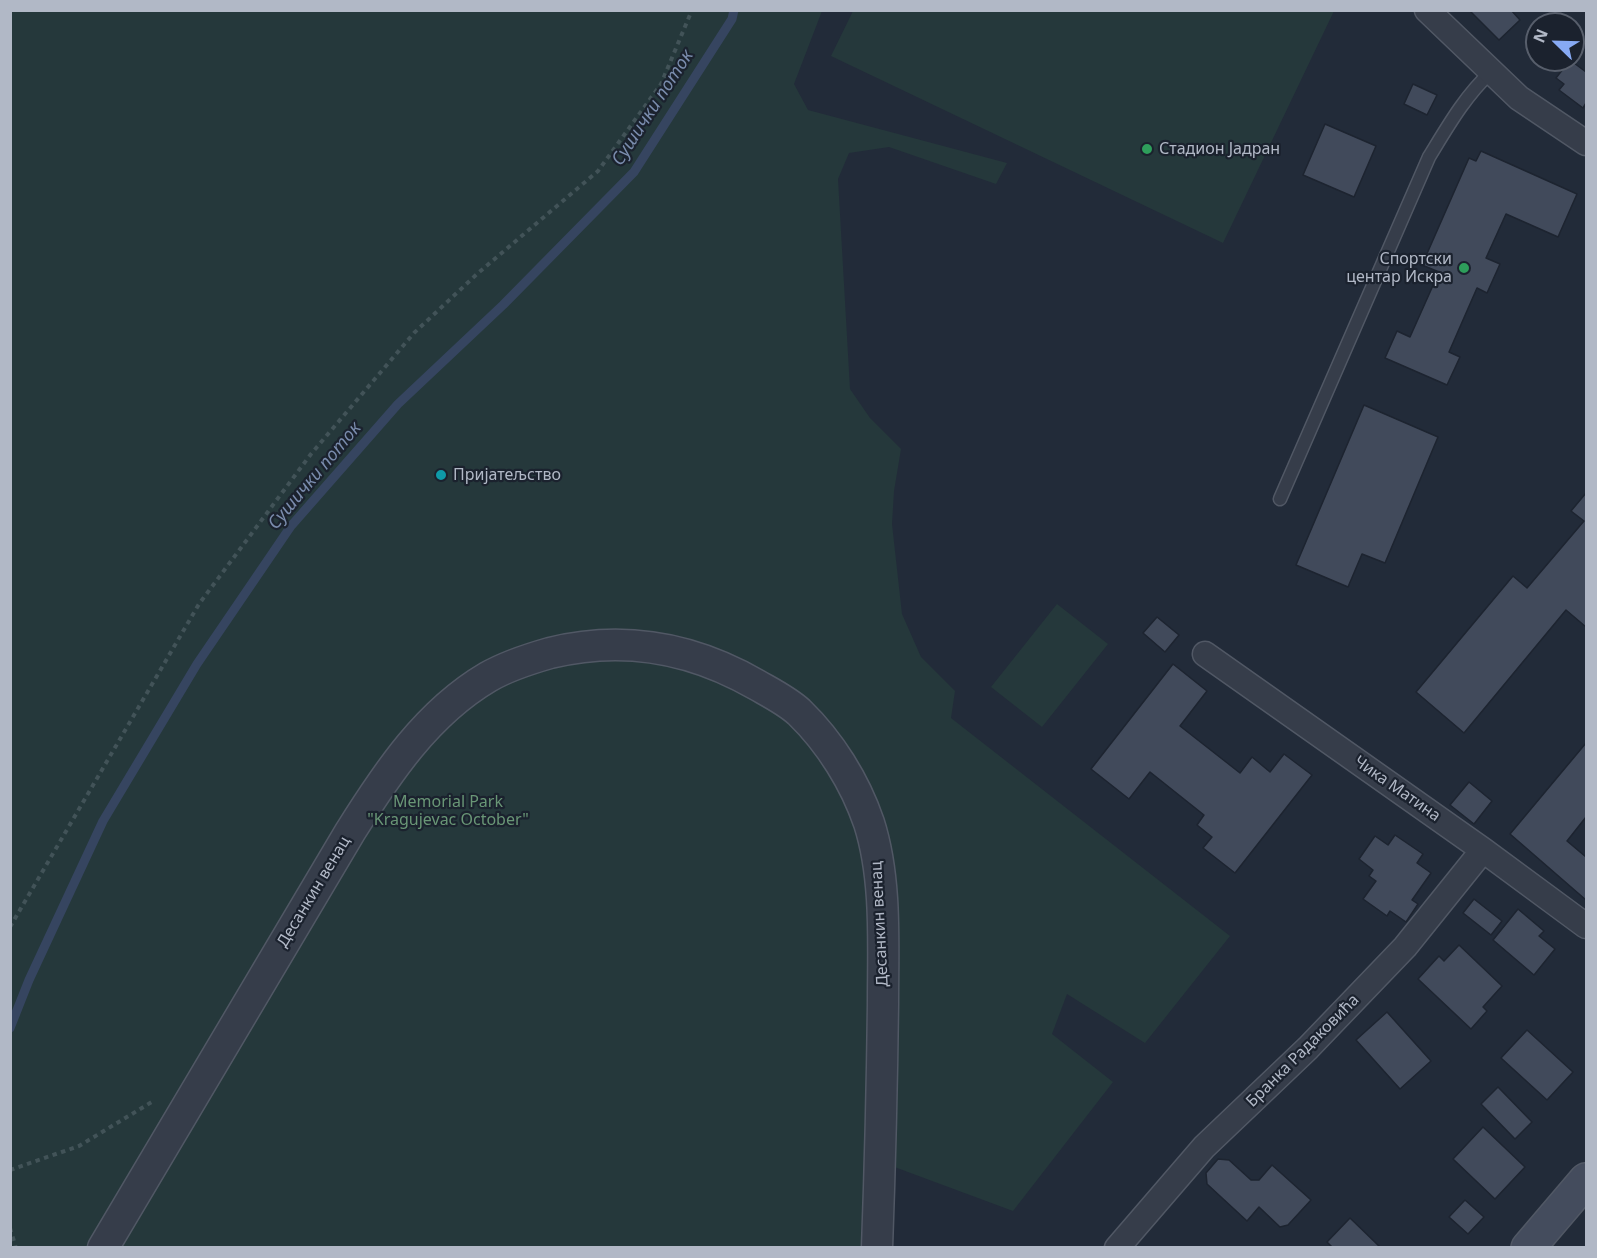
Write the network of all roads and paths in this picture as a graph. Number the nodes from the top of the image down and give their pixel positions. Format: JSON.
{"nodes":[{"id":1,"x":692,"y":10,"type":"edge"},
{"id":2,"x":1427,"y":10,"type":"edge"},
{"id":3,"x":1491,"y":72,"type":"junction"},
{"id":4,"x":1587,"y":143,"type":"edge"},
{"id":5,"x":1280,"y":499,"type":"dead end"},
{"id":6,"x":1205,"y":654,"type":"dead end"},
{"id":7,"x":1483,"y":850,"type":"junction"},
{"id":8,"x":1587,"y":926,"type":"edge"},
{"id":9,"x":10,"y":927,"type":"edge"},
{"id":10,"x":160,"y":1097,"type":"dead end"},
{"id":11,"x":10,"y":1170,"type":"edge"},
{"id":12,"x":1587,"y":1180,"type":"edge"},
{"id":13,"x":10,"y":1228,"type":"edge"},
{"id":14,"x":16,"y":1248,"type":"edge"},
{"id":15,"x":103,"y":1248,"type":"edge"},
{"id":16,"x":877,"y":1248,"type":"edge"},
{"id":17,"x":1117,"y":1248,"type":"edge"},
{"id":18,"x":1528,"y":1248,"type":"edge"}],
"edges":[{"from":1,"to":9,"type":"path"},
{"from":2,"to":3,"type":"street"},
{"from":3,"to":4,"type":"street"},
{"from":3,"to":5,"type":"lane"},
{"from":6,"to":7,"type":"street","name":"Чика Матина"},
{"from":7,"to":8,"type":"street","name":"Чика Матина"},
{"from":7,"to":17,"type":"street","name":"Бранка Радаковића"},
{"from":10,"to":11,"type":"path"},
{"from":12,"to":18,"type":"main road"},
{"from":13,"to":14,"type":"path"},
{"from":15,"to":16,"type":"street","name":"Десанкин венац"}]}
